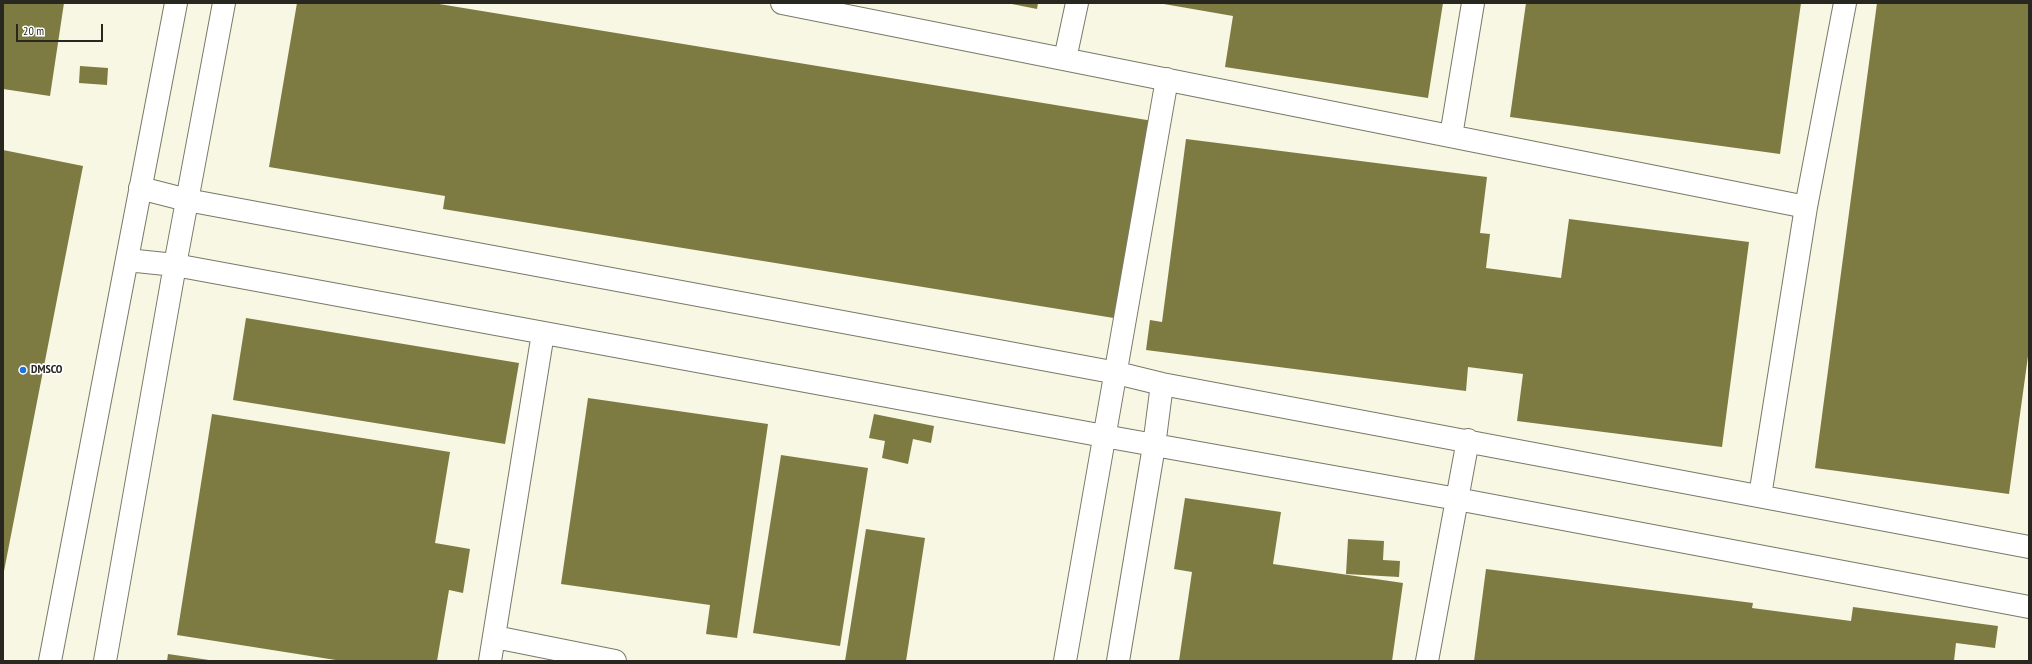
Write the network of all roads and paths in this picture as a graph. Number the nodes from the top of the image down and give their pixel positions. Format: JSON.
{"nodes":[{"id":1,"x":176,"y":3,"type":"edge"},
{"id":2,"x":224,"y":3,"type":"edge"},
{"id":3,"x":782,"y":3,"type":"edge"},
{"id":4,"x":1078,"y":3,"type":"edge"},
{"id":5,"x":1473,"y":3,"type":"edge"},
{"id":6,"x":1845,"y":3,"type":"edge"},
{"id":7,"x":1065,"y":59,"type":"junction"},
{"id":8,"x":1167,"y":79,"type":"junction"},
{"id":9,"x":1451,"y":136,"type":"junction"},
{"id":10,"x":140,"y":188,"type":"junction"},
{"id":11,"x":187,"y":200,"type":"junction"},
{"id":12,"x":1806,"y":207,"type":"junction"},
{"id":13,"x":126,"y":260,"type":"junction"},
{"id":14,"x":175,"y":265,"type":"junction"},
{"id":15,"x":542,"y":333,"type":"junction"},
{"id":16,"x":1117,"y":373,"type":"junction"},
{"id":17,"x":1162,"y":384,"type":"junction"},
{"id":18,"x":1104,"y":436,"type":"junction"},
{"id":19,"x":1468,"y":440,"type":"junction"},
{"id":20,"x":1154,"y":446,"type":"junction"},
{"id":21,"x":1760,"y":496,"type":"junction"},
{"id":22,"x":1457,"y":499,"type":"junction"},
{"id":23,"x":2029,"y":547,"type":"edge"},
{"id":24,"x":2029,"y":607,"type":"edge"},
{"id":25,"x":495,"y":637,"type":"junction"},
{"id":26,"x":50,"y":661,"type":"edge"},
{"id":27,"x":106,"y":661,"type":"edge"},
{"id":28,"x":490,"y":661,"type":"edge"},
{"id":29,"x":615,"y":661,"type":"edge"},
{"id":30,"x":1065,"y":661,"type":"edge"},
{"id":31,"x":1118,"y":661,"type":"edge"},
{"id":32,"x":1427,"y":661,"type":"edge"}],
"edges":[{"from":1,"to":10,"type":"street"},
{"from":2,"to":11,"type":"street"},
{"from":3,"to":7,"type":"street"},
{"from":4,"to":7,"type":"street"},
{"from":5,"to":9,"type":"street"},
{"from":6,"to":12,"type":"street"},
{"from":7,"to":8,"type":"street"},
{"from":8,"to":9,"type":"street"},
{"from":8,"to":16,"type":"street"},
{"from":9,"to":12,"type":"street"},
{"from":10,"to":11,"type":"street"},
{"from":10,"to":13,"type":"street"},
{"from":11,"to":14,"type":"street"},
{"from":11,"to":16,"type":"street"},
{"from":12,"to":21,"type":"street"},
{"from":13,"to":14,"type":"street"},
{"from":13,"to":26,"type":"street"},
{"from":14,"to":15,"type":"street"},
{"from":14,"to":27,"type":"street"},
{"from":15,"to":18,"type":"street"},
{"from":15,"to":25,"type":"street"},
{"from":16,"to":17,"type":"street"},
{"from":16,"to":18,"type":"street"},
{"from":17,"to":19,"type":"street"},
{"from":17,"to":20,"type":"street"},
{"from":18,"to":20,"type":"street"},
{"from":18,"to":30,"type":"street"},
{"from":19,"to":21,"type":"street"},
{"from":19,"to":22,"type":"street"},
{"from":20,"to":22,"type":"street"},
{"from":20,"to":31,"type":"street"},
{"from":21,"to":23,"type":"street"},
{"from":22,"to":24,"type":"street"},
{"from":22,"to":32,"type":"street"},
{"from":25,"to":28,"type":"street"},
{"from":25,"to":29,"type":"street"}]}
